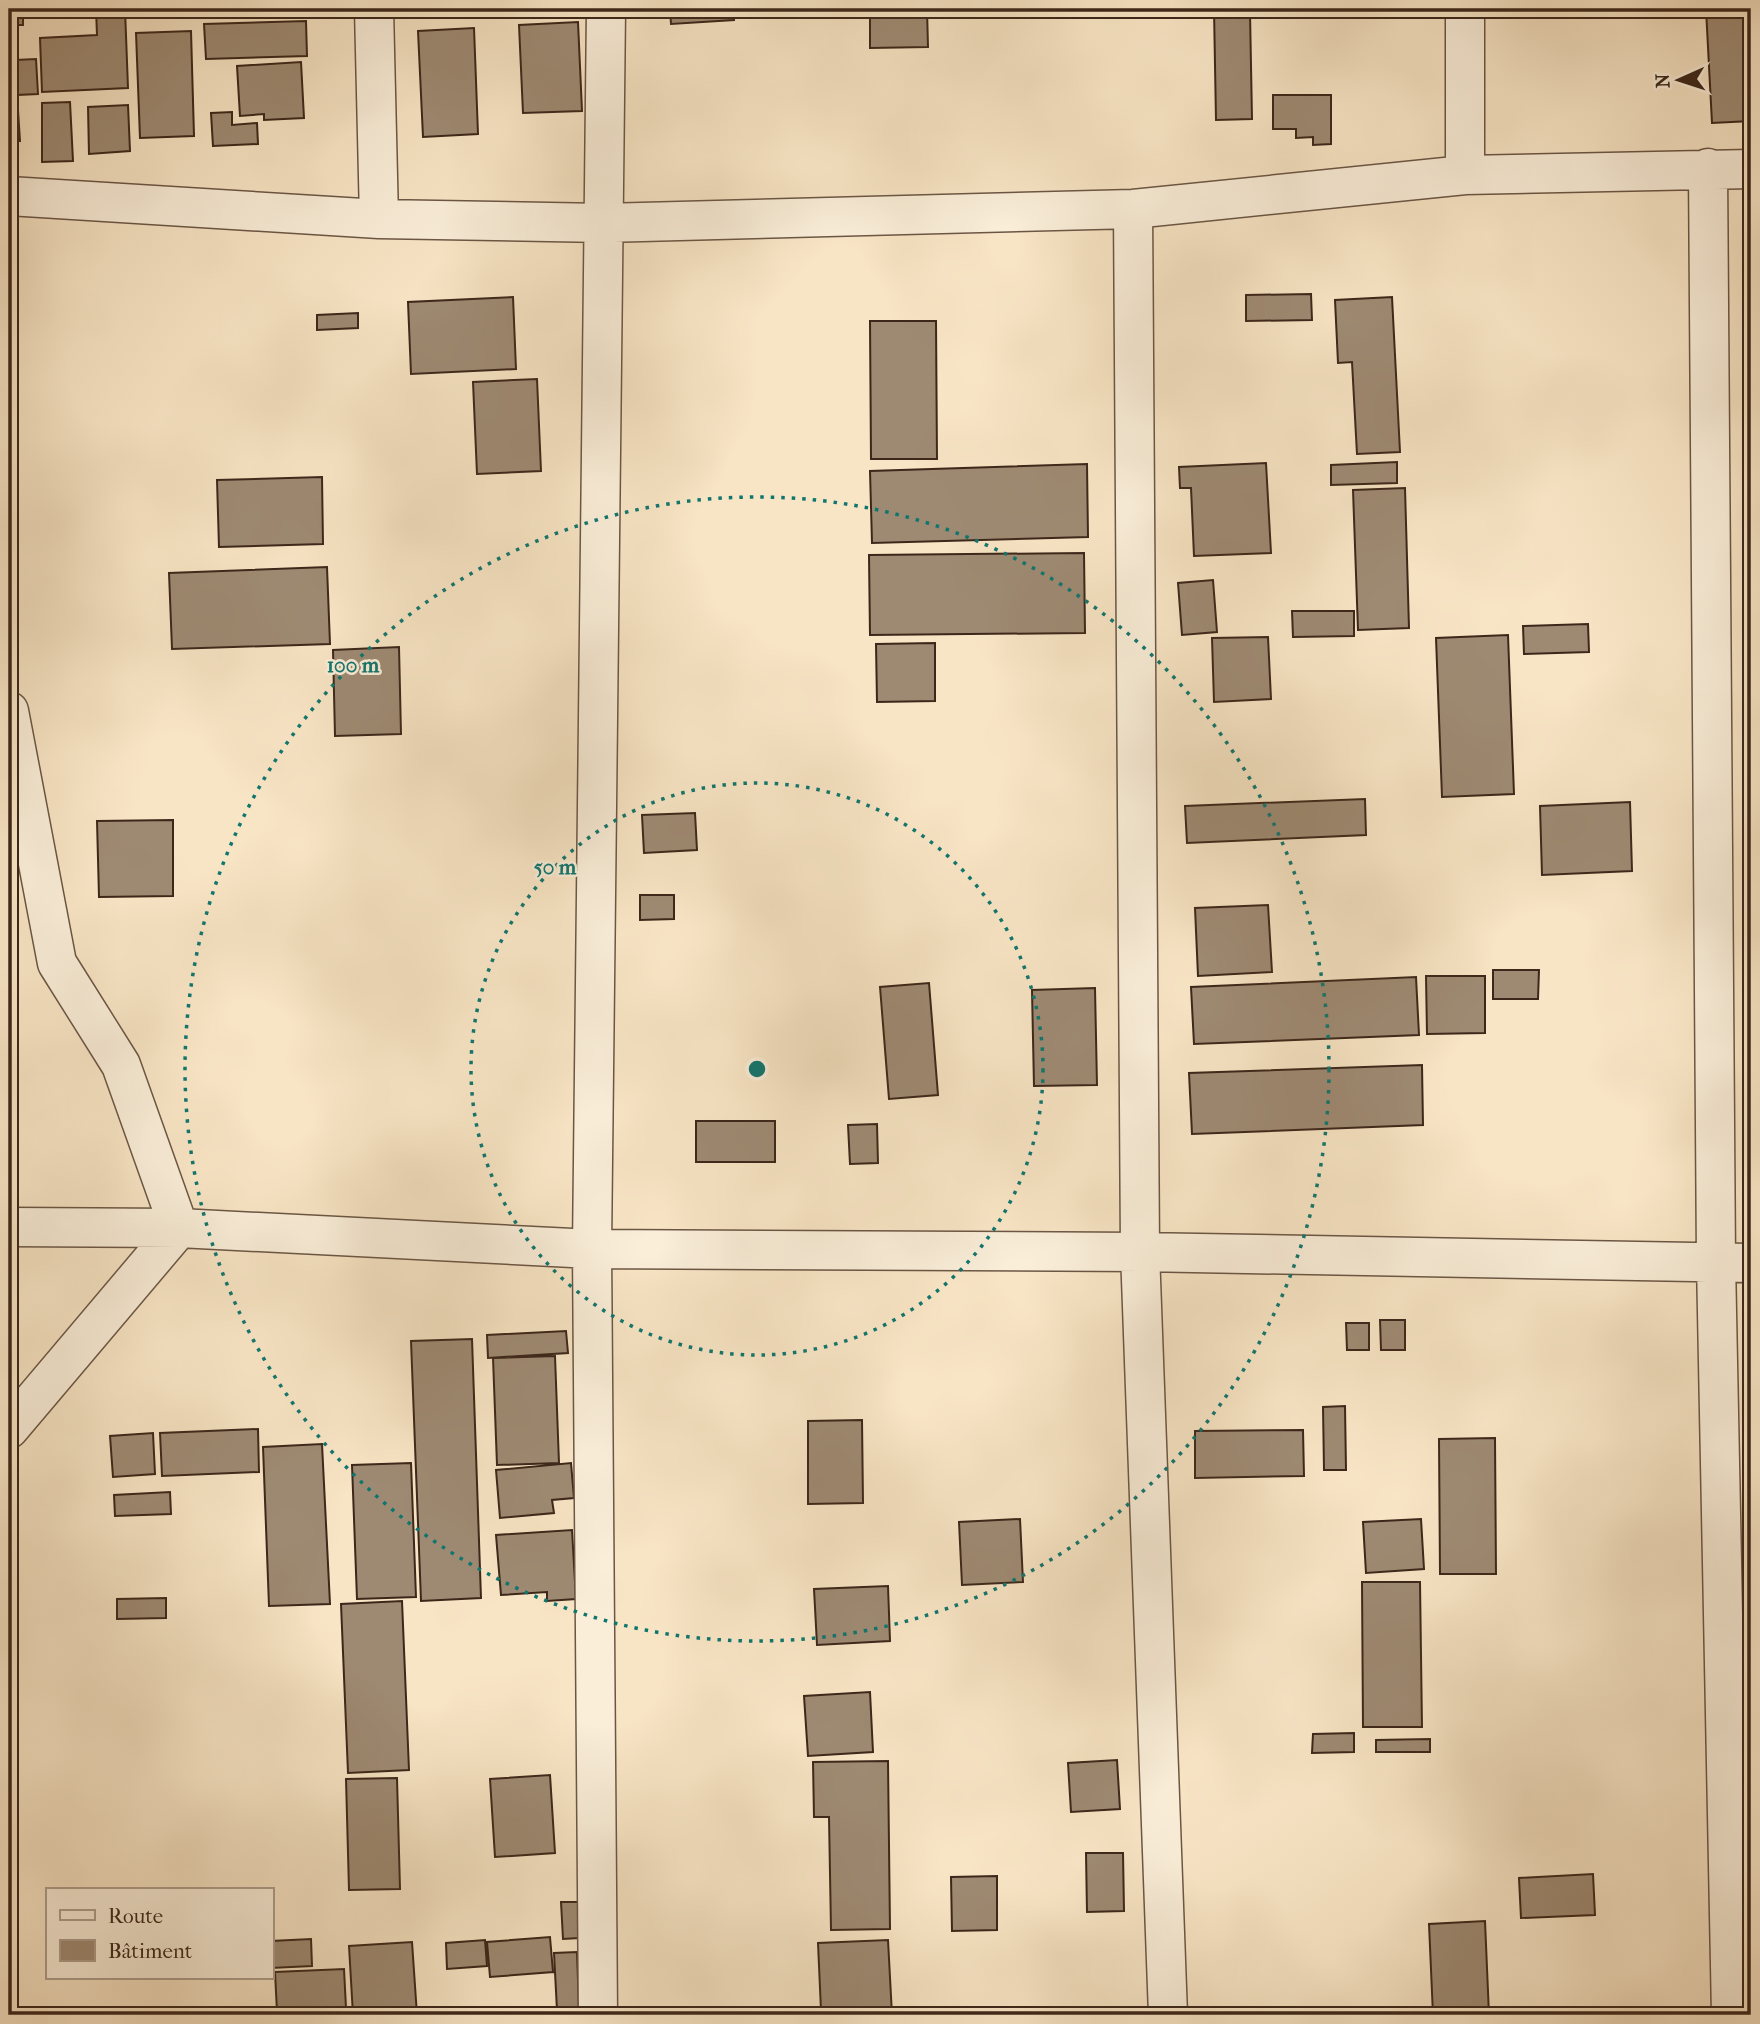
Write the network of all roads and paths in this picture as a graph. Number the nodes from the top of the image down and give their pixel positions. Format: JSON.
{"nodes":[{"id":1,"x":374,"y":9,"type":"edge"},
{"id":2,"x":606,"y":9,"type":"edge"},
{"id":3,"x":1465,"y":9,"type":"edge"},
{"id":4,"x":1709,"y":168,"type":"junction"},
{"id":5,"x":1751,"y":169,"type":"edge"},
{"id":6,"x":1465,"y":175,"type":"junction"},
{"id":7,"x":9,"y":196,"type":"edge"},
{"id":8,"x":1133,"y":209,"type":"junction"},
{"id":9,"x":379,"y":219,"type":"junction"},
{"id":10,"x":604,"y":223,"type":"junction"},
{"id":11,"x":9,"y":711,"type":"edge"},
{"id":12,"x":9,"y":1227,"type":"edge"},
{"id":13,"x":179,"y":1228,"type":"junction"},
{"id":14,"x":592,"y":1249,"type":"junction"},
{"id":15,"x":1140,"y":1252,"type":"junction"},
{"id":16,"x":1733,"y":1262,"type":"edge"},
{"id":17,"x":9,"y":1429,"type":"edge"},
{"id":18,"x":598,"y":2015,"type":"edge"},
{"id":19,"x":1168,"y":2015,"type":"edge"},
{"id":20,"x":1731,"y":2015,"type":"edge"}],
"edges":[{"from":1,"to":9,"type":"street"},
{"from":2,"to":10,"type":"street"},
{"from":3,"to":6,"type":"street"},
{"from":4,"to":5,"type":"street"},
{"from":4,"to":6,"type":"street"},
{"from":4,"to":16,"type":"street"},
{"from":6,"to":8,"type":"street"},
{"from":7,"to":9,"type":"street"},
{"from":8,"to":10,"type":"street"},
{"from":8,"to":15,"type":"street"},
{"from":9,"to":10,"type":"street"},
{"from":10,"to":14,"type":"street"},
{"from":11,"to":13,"type":"street"},
{"from":12,"to":13,"type":"street"},
{"from":13,"to":14,"type":"street"},
{"from":13,"to":17,"type":"street"},
{"from":14,"to":15,"type":"street"},
{"from":14,"to":18,"type":"street"},
{"from":15,"to":16,"type":"street"},
{"from":15,"to":19,"type":"street"},
{"from":16,"to":20,"type":"street"}]}
